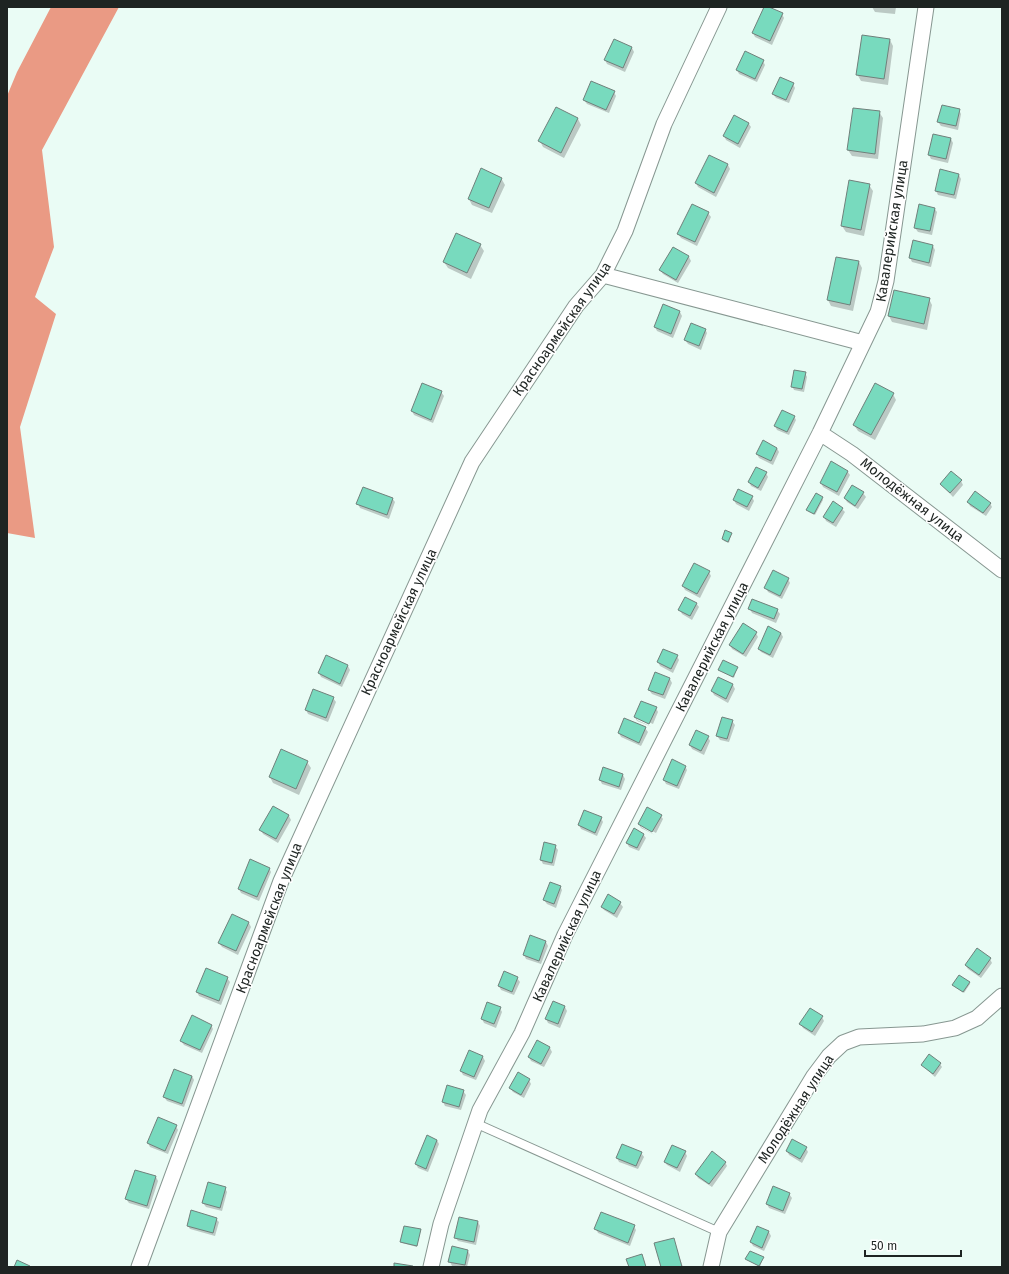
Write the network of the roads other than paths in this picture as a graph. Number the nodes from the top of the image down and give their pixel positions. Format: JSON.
{"nodes":[{"id":1,"x":719,"y":7,"type":"edge"},
{"id":2,"x":926,"y":7,"type":"edge"},
{"id":3,"x":603,"y":275,"type":"junction"},
{"id":4,"x":863,"y":343,"type":"junction"},
{"id":5,"x":820,"y":433,"type":"junction"},
{"id":6,"x":1002,"y":570,"type":"edge"},
{"id":7,"x":1002,"y":996,"type":"edge"},
{"id":8,"x":475,"y":1123,"type":"junction"},
{"id":9,"x":719,"y":1232,"type":"junction"},
{"id":10,"x":139,"y":1267,"type":"edge"},
{"id":11,"x":431,"y":1267,"type":"edge"},
{"id":12,"x":711,"y":1267,"type":"edge"}],
"edges":[{"from":1,"to":3,"type":"street","name":"Красноармейская улица"},
{"from":2,"to":4,"type":"street","name":"Кавалерийская улица"},
{"from":3,"to":4,"type":"street"},
{"from":3,"to":10,"type":"street","name":"Красноармейская улица"},
{"from":4,"to":5,"type":"street","name":"Кавалерийская улица"},
{"from":5,"to":6,"type":"street","name":"Молодёжная улица"},
{"from":5,"to":8,"type":"street","name":"Кавалерийская улица"},
{"from":7,"to":9,"type":"street","name":"Молодёжная улица"},
{"from":8,"to":9,"type":"lane"},
{"from":8,"to":11,"type":"street","name":"Кавалерийская улица"},
{"from":9,"to":12,"type":"street","name":"Молодёжная улица"}]}
